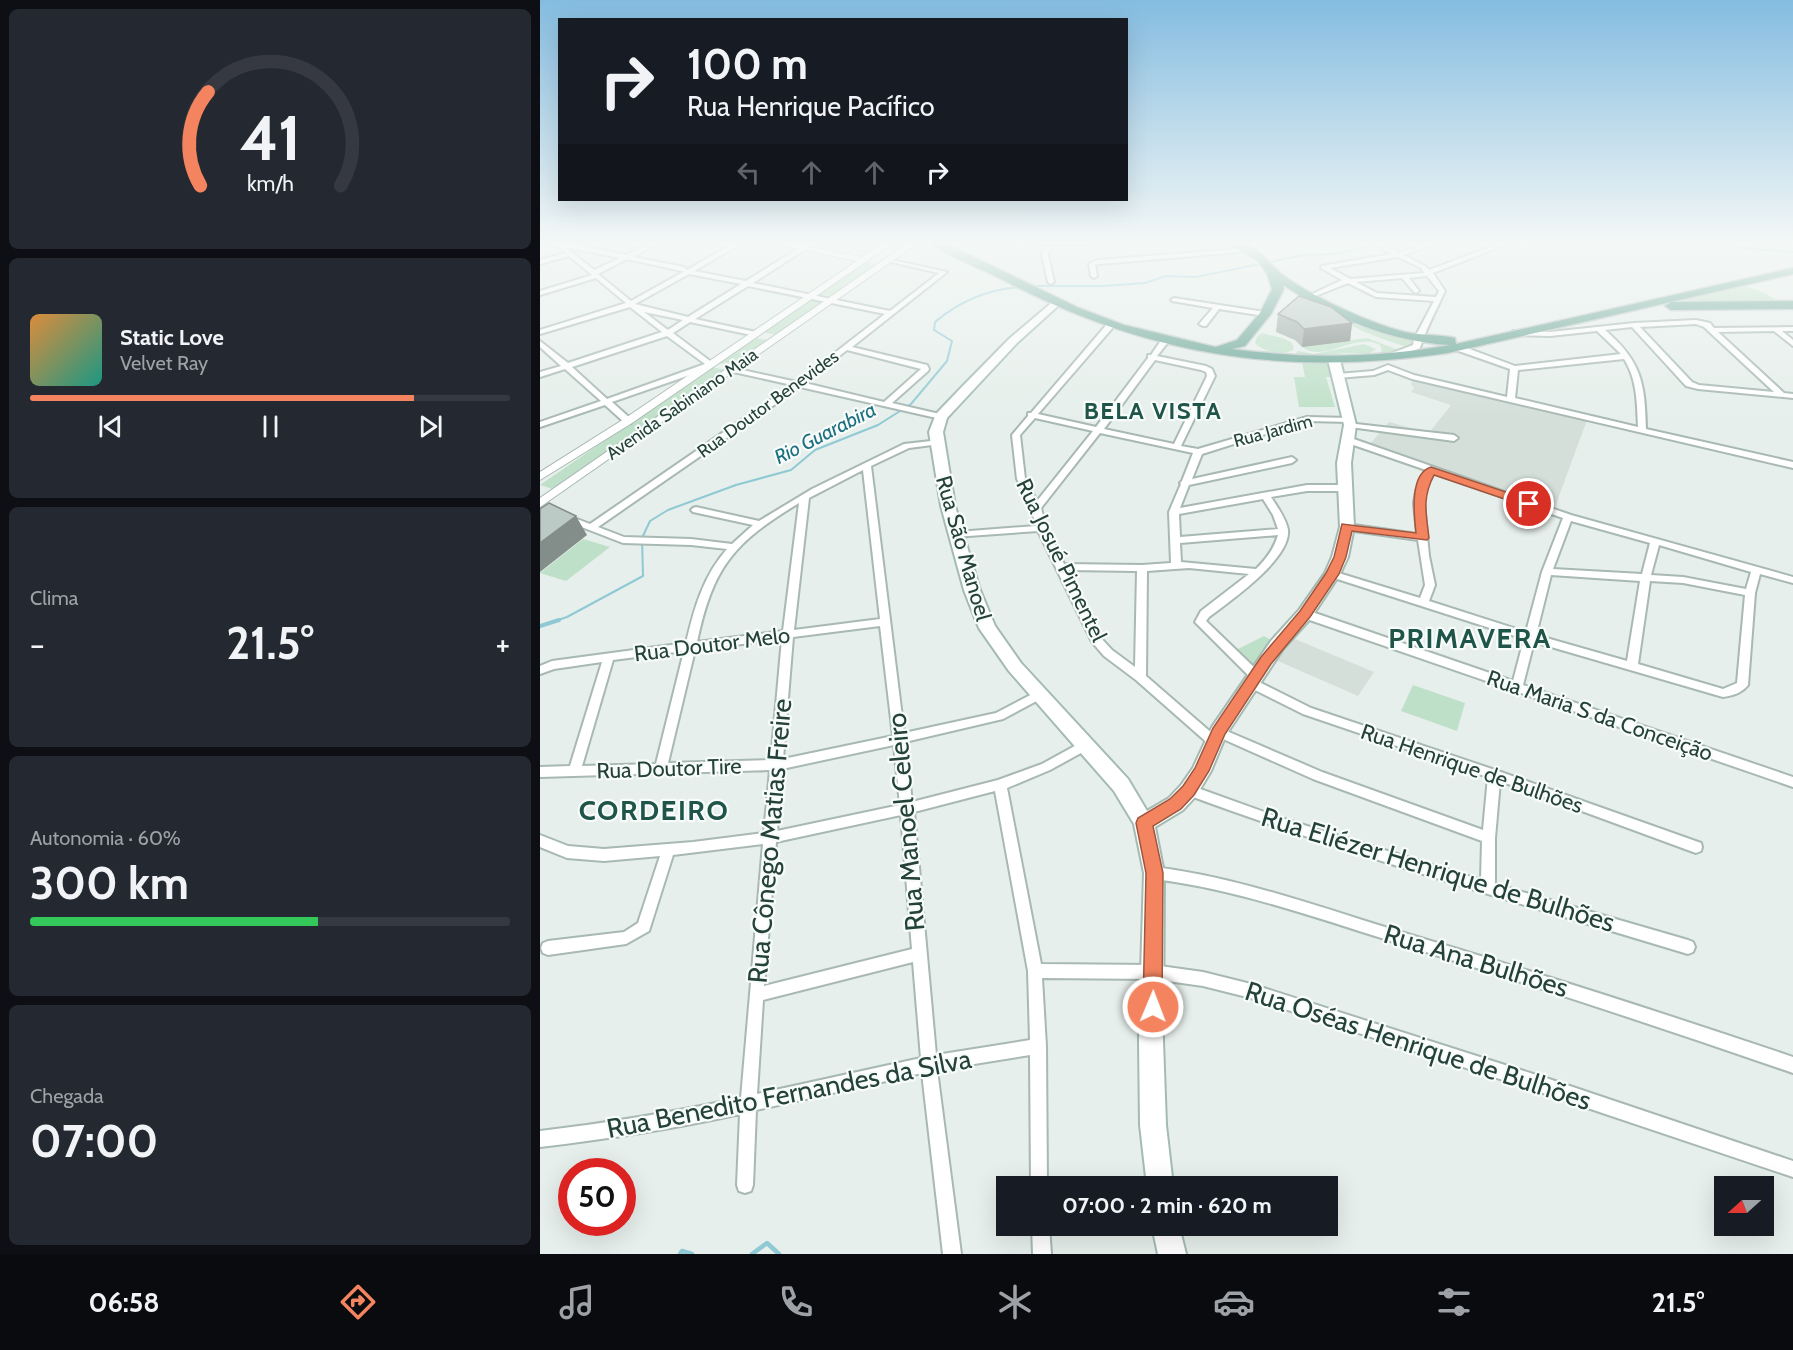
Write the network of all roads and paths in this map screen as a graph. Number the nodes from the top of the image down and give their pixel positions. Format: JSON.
{"nodes":[{"id":1,"x":626,"y":302,"type":"edge"},
{"id":2,"x":633,"y":302,"type":"edge"},
{"id":3,"x":719,"y":302,"type":"edge"},
{"id":4,"x":801,"y":302,"type":"edge"},
{"id":5,"x":829,"y":302,"type":"edge"},
{"id":6,"x":846,"y":302,"type":"edge"},
{"id":7,"x":906,"y":302,"type":"edge"},
{"id":8,"x":1056,"y":302,"type":"joint"},
{"id":9,"x":1183,"y":302,"type":"edge"},
{"id":10,"x":1272,"y":302,"type":"edge"},
{"id":11,"x":1322,"y":302,"type":"edge"},
{"id":12,"x":1438,"y":302,"type":"edge"},
{"id":13,"x":1655,"y":302,"type":"edge"},
{"id":14,"x":1683,"y":302,"type":"edge"},
{"id":15,"x":1735,"y":302,"type":"edge"},
{"id":16,"x":629,"y":304,"type":"junction"},
{"id":17,"x":1708,"y":306,"type":"junction"},
{"id":18,"x":1216,"y":307,"type":"junction"},
{"id":19,"x":1633,"y":307,"type":"junction"},
{"id":20,"x":893,"y":311,"type":"junction"},
{"id":21,"x":1265,"y":314,"type":"junction"},
{"id":22,"x":688,"y":321,"type":"junction"},
{"id":23,"x":1203,"y":324,"type":"dead end"},
{"id":24,"x":1111,"y":325,"type":"junction"},
{"id":25,"x":1634,"y":325,"type":"junction"},
{"id":26,"x":1598,"y":328,"type":"junction"},
{"id":27,"x":1793,"y":328,"type":"edge"},
{"id":28,"x":1775,"y":329,"type":"junction"},
{"id":29,"x":1712,"y":330,"type":"junction"},
{"id":30,"x":540,"y":332,"type":"edge"},
{"id":31,"x":668,"y":333,"type":"junction"},
{"id":32,"x":1514,"y":333,"type":"junction"},
{"id":33,"x":753,"y":334,"type":"junction"},
{"id":34,"x":1498,"y":336,"type":"junction"},
{"id":35,"x":1418,"y":339,"type":"junction"},
{"id":36,"x":1165,"y":341,"type":"junction"},
{"id":37,"x":540,"y":343,"type":"edge"},
{"id":38,"x":1793,"y":344,"type":"edge"},
{"id":39,"x":1456,"y":347,"type":"junction"},
{"id":40,"x":847,"y":348,"type":"junction"},
{"id":41,"x":1202,"y":348,"type":"junction"},
{"id":42,"x":1627,"y":356,"type":"junction"},
{"id":43,"x":1151,"y":357,"type":"junction"},
{"id":44,"x":1389,"y":358,"type":"junction"},
{"id":45,"x":1334,"y":360,"type":"junction"},
{"id":46,"x":708,"y":365,"type":"junction"},
{"id":47,"x":565,"y":367,"type":"junction"},
{"id":48,"x":1514,"y":368,"type":"junction"},
{"id":49,"x":732,"y":369,"type":"junction"},
{"id":50,"x":540,"y":375,"type":"edge"},
{"id":51,"x":1338,"y":376,"type":"junction"},
{"id":52,"x":799,"y":384,"type":"junction"},
{"id":53,"x":1781,"y":394,"type":"junction"},
{"id":54,"x":1793,"y":396,"type":"edge"},
{"id":55,"x":1511,"y":398,"type":"junction"},
{"id":56,"x":605,"y":402,"type":"junction"},
{"id":57,"x":886,"y":404,"type":"junction"},
{"id":58,"x":1031,"y":415,"type":"junction"},
{"id":59,"x":941,"y":417,"type":"junction"},
{"id":60,"x":628,"y":421,"type":"junction"},
{"id":61,"x":1349,"y":423,"type":"junction"},
{"id":62,"x":540,"y":426,"type":"edge"},
{"id":63,"x":1099,"y":431,"type":"junction"},
{"id":64,"x":1642,"y":431,"type":"junction"},
{"id":65,"x":1454,"y":438,"type":"dead end"},
{"id":66,"x":1348,"y":440,"type":"junction"},
{"id":67,"x":937,"y":442,"type":"junction"},
{"id":68,"x":1177,"y":446,"type":"junction"},
{"id":69,"x":1198,"y":452,"type":"junction"},
{"id":70,"x":1292,"y":460,"type":"dead end"},
{"id":71,"x":867,"y":465,"type":"junction"},
{"id":72,"x":1793,"y":465,"type":"edge"},
{"id":73,"x":1431,"y":470,"type":"junction"},
{"id":74,"x":540,"y":477,"type":"edge"},
{"id":75,"x":1184,"y":483,"type":"junction"},
{"id":76,"x":1343,"y":488,"type":"junction"},
{"id":77,"x":1266,"y":497,"type":"junction"},
{"id":78,"x":804,"y":498,"type":"junction"},
{"id":79,"x":540,"y":503,"type":"edge"},
{"id":80,"x":1036,"y":508,"type":"junction"},
{"id":81,"x":540,"y":509,"type":"edge"},
{"id":82,"x":696,"y":510,"type":"dead end"},
{"id":83,"x":1174,"y":512,"type":"junction"},
{"id":84,"x":550,"y":513,"type":"edge"},
{"id":85,"x":561,"y":516,"type":"edge"},
{"id":86,"x":1568,"y":517,"type":"junction"},
{"id":87,"x":761,"y":524,"type":"junction"},
{"id":88,"x":591,"y":527,"type":"junction"},
{"id":89,"x":1347,"y":527,"type":"junction"},
{"id":90,"x":1041,"y":528,"type":"junction"},
{"id":91,"x":1283,"y":532,"type":"junction"},
{"id":92,"x":957,"y":535,"type":"junction"},
{"id":93,"x":1423,"y":538,"type":"junction"},
{"id":94,"x":1176,"y":540,"type":"junction"},
{"id":95,"x":1654,"y":541,"type":"junction"},
{"id":96,"x":734,"y":547,"type":"junction"},
{"id":97,"x":1176,"y":565,"type":"junction"},
{"id":98,"x":1060,"y":567,"type":"junction"},
{"id":99,"x":1142,"y":568,"type":"junction"},
{"id":100,"x":1757,"y":569,"type":"junction"},
{"id":101,"x":1257,"y":572,"type":"junction"},
{"id":102,"x":1547,"y":572,"type":"junction"},
{"id":103,"x":1332,"y":574,"type":"junction"},
{"id":104,"x":1646,"y":577,"type":"junction"},
{"id":105,"x":1793,"y":580,"type":"edge"},
{"id":106,"x":1750,"y":593,"type":"junction"},
{"id":107,"x":1424,"y":602,"type":"junction"},
{"id":108,"x":1305,"y":614,"type":"junction"},
{"id":109,"x":885,"y":622,"type":"junction"},
{"id":110,"x":788,"y":635,"type":"junction"},
{"id":111,"x":1528,"y":636,"type":"junction"},
{"id":112,"x":691,"y":647,"type":"junction"},
{"id":113,"x":609,"y":657,"type":"junction"},
{"id":114,"x":1632,"y":665,"type":"junction"},
{"id":115,"x":540,"y":670,"type":"edge"},
{"id":116,"x":1140,"y":677,"type":"junction"},
{"id":117,"x":1254,"y":679,"type":"junction"},
{"id":118,"x":1517,"y":686,"type":"junction"},
{"id":119,"x":1040,"y":694,"type":"junction"},
{"id":120,"x":1216,"y":737,"type":"junction"},
{"id":121,"x":899,"y":740,"type":"junction"},
{"id":122,"x":1086,"y":745,"type":"junction"},
{"id":123,"x":778,"y":765,"type":"junction"},
{"id":124,"x":661,"y":768,"type":"junction"},
{"id":125,"x":575,"y":770,"type":"junction"},
{"id":126,"x":540,"y":772,"type":"edge"},
{"id":127,"x":1494,"y":774,"type":"junction"},
{"id":128,"x":1793,"y":782,"type":"edge"},
{"id":129,"x":1000,"y":785,"type":"junction"},
{"id":130,"x":1189,"y":790,"type":"junction"},
{"id":131,"x":907,"y":809,"type":"junction"},
{"id":132,"x":1144,"y":823,"type":"junction"},
{"id":133,"x":770,"y":838,"type":"junction"},
{"id":134,"x":1489,"y":838,"type":"junction"},
{"id":135,"x":540,"y":841,"type":"edge"},
{"id":136,"x":1696,"y":847,"type":"dead end"},
{"id":137,"x":668,"y":850,"type":"junction"},
{"id":138,"x":1154,"y":873,"type":"junction"},
{"id":139,"x":1488,"y":888,"type":"junction"},
{"id":140,"x":1688,"y":947,"type":"dead end"},
{"id":141,"x":548,"y":948,"type":"dead end"},
{"id":142,"x":919,"y":954,"type":"junction"},
{"id":143,"x":1035,"y":971,"type":"junction"},
{"id":144,"x":1153,"y":972,"type":"junction"},
{"id":145,"x":757,"y":995,"type":"junction"},
{"id":146,"x":1038,"y":1046,"type":"junction"},
{"id":147,"x":929,"y":1064,"type":"junction"},
{"id":148,"x":1793,"y":1065,"type":"edge"},
{"id":149,"x":748,"y":1105,"type":"junction"},
{"id":150,"x":540,"y":1139,"type":"edge"},
{"id":151,"x":1793,"y":1169,"type":"edge"},
{"id":152,"x":1039,"y":1176,"type":"edge"},
{"id":153,"x":1159,"y":1176,"type":"edge"},
{"id":154,"x":745,"y":1185,"type":"dead end"},
{"id":155,"x":1041,"y":1236,"type":"edge"},
{"id":156,"x":1168,"y":1236,"type":"edge"},
{"id":157,"x":951,"y":1254,"type":"edge"},
{"id":158,"x":1042,"y":1254,"type":"edge"},
{"id":159,"x":1172,"y":1254,"type":"edge"}],
"edges":[{"from":1,"to":16,"type":"street"},
{"from":2,"to":16,"type":"street"},
{"from":3,"to":22,"type":"street"},
{"from":4,"to":33,"type":"street","name":"Avenida Sabiniano Maia"},
{"from":5,"to":49,"type":"street","name":"Avenida Sabiniano Maia"},
{"from":6,"to":20,"type":"street"},
{"from":7,"to":20,"type":"street","name":"Rua Doutor Benevides"},
{"from":8,"to":24,"type":"main road"},
{"from":8,"to":59,"type":"main road"},
{"from":9,"to":18,"type":"street"},
{"from":10,"to":21,"type":"main road"},
{"from":11,"to":35,"type":"main road"},
{"from":12,"to":35,"type":"street"},
{"from":13,"to":19,"type":"main road"},
{"from":14,"to":17,"type":"main road"},
{"from":15,"to":17,"type":"main road"},
{"from":16,"to":22,"type":"street"},
{"from":16,"to":30,"type":"street"},
{"from":16,"to":31,"type":"street"},
{"from":17,"to":19,"type":"main road"},
{"from":18,"to":21,"type":"street"},
{"from":18,"to":23,"type":"street"},
{"from":19,"to":32,"type":"main road"},
{"from":20,"to":40,"type":"street","name":"Rua Doutor Benevides"},
{"from":21,"to":41,"type":"main road"},
{"from":22,"to":31,"type":"street"},
{"from":22,"to":33,"type":"street"},
{"from":24,"to":36,"type":"main road"},
{"from":24,"to":58,"type":"street","name":"Rua Josué Pimentel"},
{"from":25,"to":26,"type":"street"},
{"from":25,"to":29,"type":"street"},
{"from":25,"to":53,"type":"street"},
{"from":26,"to":32,"type":"street"},
{"from":26,"to":42,"type":"street"},
{"from":27,"to":28,"type":"street"},
{"from":28,"to":29,"type":"street"},
{"from":28,"to":38,"type":"street"},
{"from":29,"to":53,"type":"street"},
{"from":31,"to":46,"type":"street"},
{"from":31,"to":47,"type":"street"},
{"from":32,"to":34,"type":"main road"},
{"from":33,"to":46,"type":"street","name":"Avenida Sabiniano Maia"},
{"from":34,"to":35,"type":"main road"},
{"from":34,"to":39,"type":"main road"},
{"from":35,"to":44,"type":"street"},
{"from":36,"to":41,"type":"main road"},
{"from":36,"to":43,"type":"street"},
{"from":37,"to":47,"type":"street"},
{"from":39,"to":44,"type":"main road"},
{"from":39,"to":48,"type":"street"},
{"from":40,"to":52,"type":"street","name":"Rua Doutor Benevides"},
{"from":40,"to":57,"type":"street"},
{"from":41,"to":45,"type":"main road"},
{"from":42,"to":48,"type":"street"},
{"from":42,"to":64,"type":"street"},
{"from":43,"to":63,"type":"street"},
{"from":43,"to":68,"type":"street"},
{"from":44,"to":45,"type":"main road"},
{"from":45,"to":51,"type":"main road"},
{"from":46,"to":56,"type":"street"},
{"from":46,"to":60,"type":"street","name":"Avenida Sabiniano Maia"},
{"from":47,"to":50,"type":"street"},
{"from":47,"to":56,"type":"street"},
{"from":48,"to":55,"type":"street"},
{"from":49,"to":52,"type":"street"},
{"from":49,"to":79,"type":"street","name":"Avenida Sabiniano Maia"},
{"from":51,"to":55,"type":"street"},
{"from":51,"to":61,"type":"main road"},
{"from":52,"to":57,"type":"street"},
{"from":52,"to":88,"type":"street","name":"Rua Doutor Benevides"},
{"from":53,"to":54,"type":"street"},
{"from":55,"to":64,"type":"street"},
{"from":56,"to":60,"type":"street"},
{"from":56,"to":62,"type":"street"},
{"from":57,"to":59,"type":"street"},
{"from":58,"to":63,"type":"street"},
{"from":58,"to":80,"type":"street","name":"Rua Josué Pimentel"},
{"from":59,"to":67,"type":"main road","name":"Rua São Manoel"},
{"from":60,"to":74,"type":"street","name":"Avenida Sabiniano Maia"},
{"from":61,"to":65,"type":"street","name":"Rua Jardim"},
{"from":61,"to":66,"type":"main road"},
{"from":61,"to":69,"type":"street","name":"Rua Jardim"},
{"from":63,"to":68,"type":"street"},
{"from":63,"to":80,"type":"street"},
{"from":64,"to":72,"type":"street"},
{"from":66,"to":73,"type":"street"},
{"from":66,"to":76,"type":"main road"},
{"from":67,"to":71,"type":"street"},
{"from":67,"to":92,"type":"main road","name":"Rua São Manoel"},
{"from":68,"to":69,"type":"street"},
{"from":69,"to":75,"type":"street"},
{"from":70,"to":75,"type":"street"},
{"from":71,"to":78,"type":"street"},
{"from":71,"to":109,"type":"street","name":"Rua Manoel Celeiro"},
{"from":73,"to":86,"type":"street"},
{"from":73,"to":93,"type":"street"},
{"from":75,"to":83,"type":"street"},
{"from":76,"to":77,"type":"street"},
{"from":76,"to":89,"type":"main road"},
{"from":77,"to":83,"type":"street"},
{"from":77,"to":91,"type":"street"},
{"from":78,"to":87,"type":"street"},
{"from":78,"to":110,"type":"street","name":"Rua Cônego Matias Freire"},
{"from":80,"to":90,"type":"street","name":"Rua Josué Pimentel"},
{"from":81,"to":84,"type":"street"},
{"from":82,"to":87,"type":"street"},
{"from":83,"to":94,"type":"street"},
{"from":85,"to":88,"type":"street"},
{"from":86,"to":95,"type":"street"},
{"from":86,"to":102,"type":"street"},
{"from":87,"to":96,"type":"street"},
{"from":88,"to":96,"type":"street"},
{"from":89,"to":93,"type":"street"},
{"from":89,"to":103,"type":"main road"},
{"from":90,"to":92,"type":"street"},
{"from":90,"to":98,"type":"street","name":"Rua Josué Pimentel"},
{"from":91,"to":94,"type":"street"},
{"from":91,"to":101,"type":"street"},
{"from":92,"to":119,"type":"main road","name":"Rua São Manoel"},
{"from":93,"to":107,"type":"street"},
{"from":94,"to":97,"type":"street"},
{"from":95,"to":100,"type":"street"},
{"from":95,"to":104,"type":"street"},
{"from":96,"to":112,"type":"street"},
{"from":97,"to":99,"type":"street"},
{"from":97,"to":101,"type":"street"},
{"from":98,"to":99,"type":"street"},
{"from":98,"to":116,"type":"street","name":"Rua Josué Pimentel"},
{"from":99,"to":116,"type":"street"},
{"from":100,"to":105,"type":"street"},
{"from":100,"to":106,"type":"street"},
{"from":101,"to":117,"type":"street","name":"Rua Henrique de Bulhões"},
{"from":102,"to":104,"type":"street"},
{"from":102,"to":111,"type":"street"},
{"from":103,"to":107,"type":"street"},
{"from":103,"to":108,"type":"main road"},
{"from":104,"to":106,"type":"street"},
{"from":104,"to":114,"type":"street"},
{"from":106,"to":114,"type":"street"},
{"from":107,"to":111,"type":"street"},
{"from":108,"to":117,"type":"main road"},
{"from":108,"to":118,"type":"street","name":"Rua Maria S da Conceição"},
{"from":109,"to":110,"type":"street","name":"Rua Doutor Melo"},
{"from":109,"to":121,"type":"street","name":"Rua Manoel Celeiro"},
{"from":110,"to":112,"type":"street","name":"Rua Doutor Melo"},
{"from":110,"to":123,"type":"street","name":"Rua Cônego Matias Freire"},
{"from":111,"to":114,"type":"street"},
{"from":111,"to":118,"type":"street"},
{"from":112,"to":113,"type":"street","name":"Rua Doutor Melo"},
{"from":112,"to":124,"type":"street"},
{"from":113,"to":115,"type":"street","name":"Rua Doutor Melo"},
{"from":113,"to":125,"type":"street"},
{"from":116,"to":120,"type":"street","name":"Rua Josué Pimentel"},
{"from":117,"to":120,"type":"main road"},
{"from":117,"to":127,"type":"street","name":"Rua Henrique de Bulhões"},
{"from":118,"to":128,"type":"street","name":"Rua Maria S da Conceição"},
{"from":119,"to":121,"type":"street","name":"Rua Doutor Tire"},
{"from":119,"to":122,"type":"main road","name":"Rua São Manoel"},
{"from":120,"to":130,"type":"main road"},
{"from":120,"to":134,"type":"street","name":"Rua Josué Pimentel"},
{"from":121,"to":123,"type":"street","name":"Rua Doutor Tire"},
{"from":121,"to":131,"type":"street","name":"Rua Manoel Celeiro"},
{"from":122,"to":129,"type":"street"},
{"from":122,"to":132,"type":"main road","name":"Rua São Manoel"},
{"from":123,"to":124,"type":"street","name":"Rua Doutor Tire"},
{"from":123,"to":133,"type":"street","name":"Rua Cônego Matias Freire"},
{"from":124,"to":125,"type":"street","name":"Rua Doutor Tire"},
{"from":125,"to":126,"type":"street","name":"Rua Doutor Tire"},
{"from":127,"to":134,"type":"street"},
{"from":127,"to":136,"type":"street","name":"Rua Henrique de Bulhões"},
{"from":129,"to":131,"type":"street"},
{"from":129,"to":143,"type":"street"},
{"from":130,"to":132,"type":"main road"},
{"from":130,"to":139,"type":"street","name":"Rua Eliézer Henrique de Bulhões"},
{"from":131,"to":133,"type":"street"},
{"from":131,"to":142,"type":"street","name":"Rua Manoel Celeiro"},
{"from":132,"to":138,"type":"main road","name":"Rua São Manoel"},
{"from":133,"to":137,"type":"street"},
{"from":133,"to":145,"type":"street","name":"Rua Cônego Matias Freire"},
{"from":134,"to":139,"type":"street"},
{"from":135,"to":137,"type":"street"},
{"from":137,"to":141,"type":"street"},
{"from":138,"to":144,"type":"main road","name":"Rua São Manoel"},
{"from":138,"to":148,"type":"street","name":"Rua Ana Bulhões"},
{"from":139,"to":140,"type":"street","name":"Rua Eliézer Henrique de Bulhões"},
{"from":142,"to":145,"type":"street"},
{"from":142,"to":147,"type":"street","name":"Rua Manoel Celeiro"},
{"from":143,"to":144,"type":"street","name":"Rua Oséas Henrique de Bulhões"},
{"from":143,"to":146,"type":"street"},
{"from":144,"to":151,"type":"street","name":"Rua Oséas Henrique de Bulhões"},
{"from":144,"to":153,"type":"main road","name":"Rua São Manoel"},
{"from":145,"to":149,"type":"street","name":"Rua Cônego Matias Freire"},
{"from":146,"to":147,"type":"street","name":"Rua Benedito Fernandes da Silva"},
{"from":146,"to":152,"type":"street"},
{"from":147,"to":149,"type":"street","name":"Rua Benedito Fernandes da Silva"},
{"from":147,"to":157,"type":"street","name":"Rua Manoel Celeiro"},
{"from":149,"to":150,"type":"street","name":"Rua Benedito Fernandes da Silva"},
{"from":149,"to":154,"type":"street","name":"Rua Cônego Matias Freire"},
{"from":155,"to":158,"type":"street"},
{"from":156,"to":159,"type":"main road"}]}
